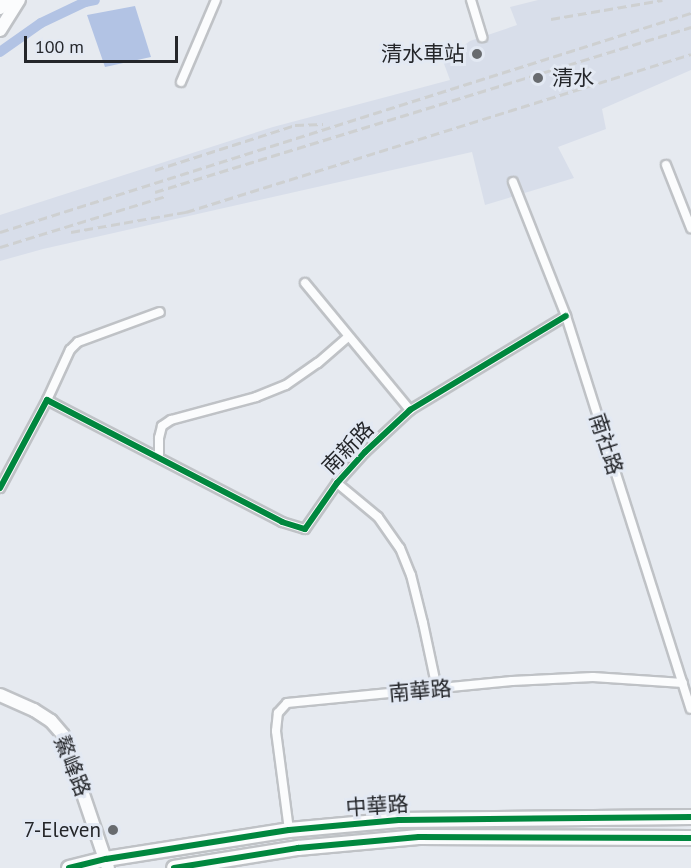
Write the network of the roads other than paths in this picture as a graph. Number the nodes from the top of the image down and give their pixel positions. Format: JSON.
{"nodes":[{"id":1,"x":5,"y":0,"type":"edge"},
{"id":2,"x":19,"y":0,"type":"edge"},
{"id":3,"x":216,"y":0,"type":"edge"},
{"id":4,"x":471,"y":0,"type":"edge"},
{"id":5,"x":0,"y":7,"type":"edge"},
{"id":6,"x":0,"y":30,"type":"edge"},
{"id":7,"x":482,"y":37,"type":"dead end"},
{"id":8,"x":182,"y":82,"type":"dead end"},
{"id":9,"x":666,"y":165,"type":"dead end"},
{"id":10,"x":513,"y":182,"type":"dead end"},
{"id":11,"x":691,"y":228,"type":"edge"},
{"id":12,"x":305,"y":283,"type":"dead end"},
{"id":13,"x":160,"y":312,"type":"dead end"},
{"id":14,"x":566,"y":316,"type":"junction"},
{"id":15,"x":348,"y":337,"type":"junction"},
{"id":16,"x":47,"y":400,"type":"junction"},
{"id":17,"x":410,"y":410,"type":"junction"},
{"id":18,"x":159,"y":458,"type":"junction"},
{"id":19,"x":337,"y":483,"type":"junction"},
{"id":20,"x":0,"y":488,"type":"edge"},
{"id":21,"x":683,"y":683,"type":"junction"},
{"id":22,"x":437,"y":689,"type":"junction"},
{"id":23,"x":0,"y":695,"type":"edge"},
{"id":24,"x":691,"y":709,"type":"edge"},
{"id":25,"x":691,"y":817,"type":"edge"},
{"id":26,"x":289,"y":830,"type":"junction"},
{"id":27,"x":691,"y":838,"type":"edge"},
{"id":28,"x":107,"y":863,"type":"edge"},
{"id":29,"x":69,"y":868,"type":"edge"},
{"id":30,"x":174,"y":868,"type":"edge"}],
"edges":[{"from":1,"to":5,"type":"main road"},
{"from":2,"to":6,"type":"street"},
{"from":3,"to":8,"type":"street"},
{"from":4,"to":7,"type":"street"},
{"from":9,"to":11,"type":"street"},
{"from":10,"to":14,"type":"street","name":"南社路"},
{"from":12,"to":15,"type":"street"},
{"from":13,"to":16,"type":"street"},
{"from":14,"to":17,"type":"street","name":"南新路"},
{"from":14,"to":21,"type":"street","name":"南社路"},
{"from":15,"to":17,"type":"street"},
{"from":15,"to":18,"type":"street"},
{"from":16,"to":18,"type":"street"},
{"from":16,"to":20,"type":"street"},
{"from":17,"to":19,"type":"street","name":"南新路"},
{"from":18,"to":19,"type":"street","name":"南新路"},
{"from":19,"to":22,"type":"street"},
{"from":21,"to":22,"type":"street","name":"南華路"},
{"from":21,"to":24,"type":"street","name":"南社路"},
{"from":22,"to":26,"type":"street","name":"南華路"},
{"from":23,"to":28,"type":"street","name":"鰲峰路"},
{"from":25,"to":26,"type":"main road","name":"中華路"},
{"from":26,"to":28,"type":"main road","name":"中華路"},
{"from":27,"to":30,"type":"main road","name":"中華路"},
{"from":28,"to":29,"type":"main road","name":"中華路"}]}
